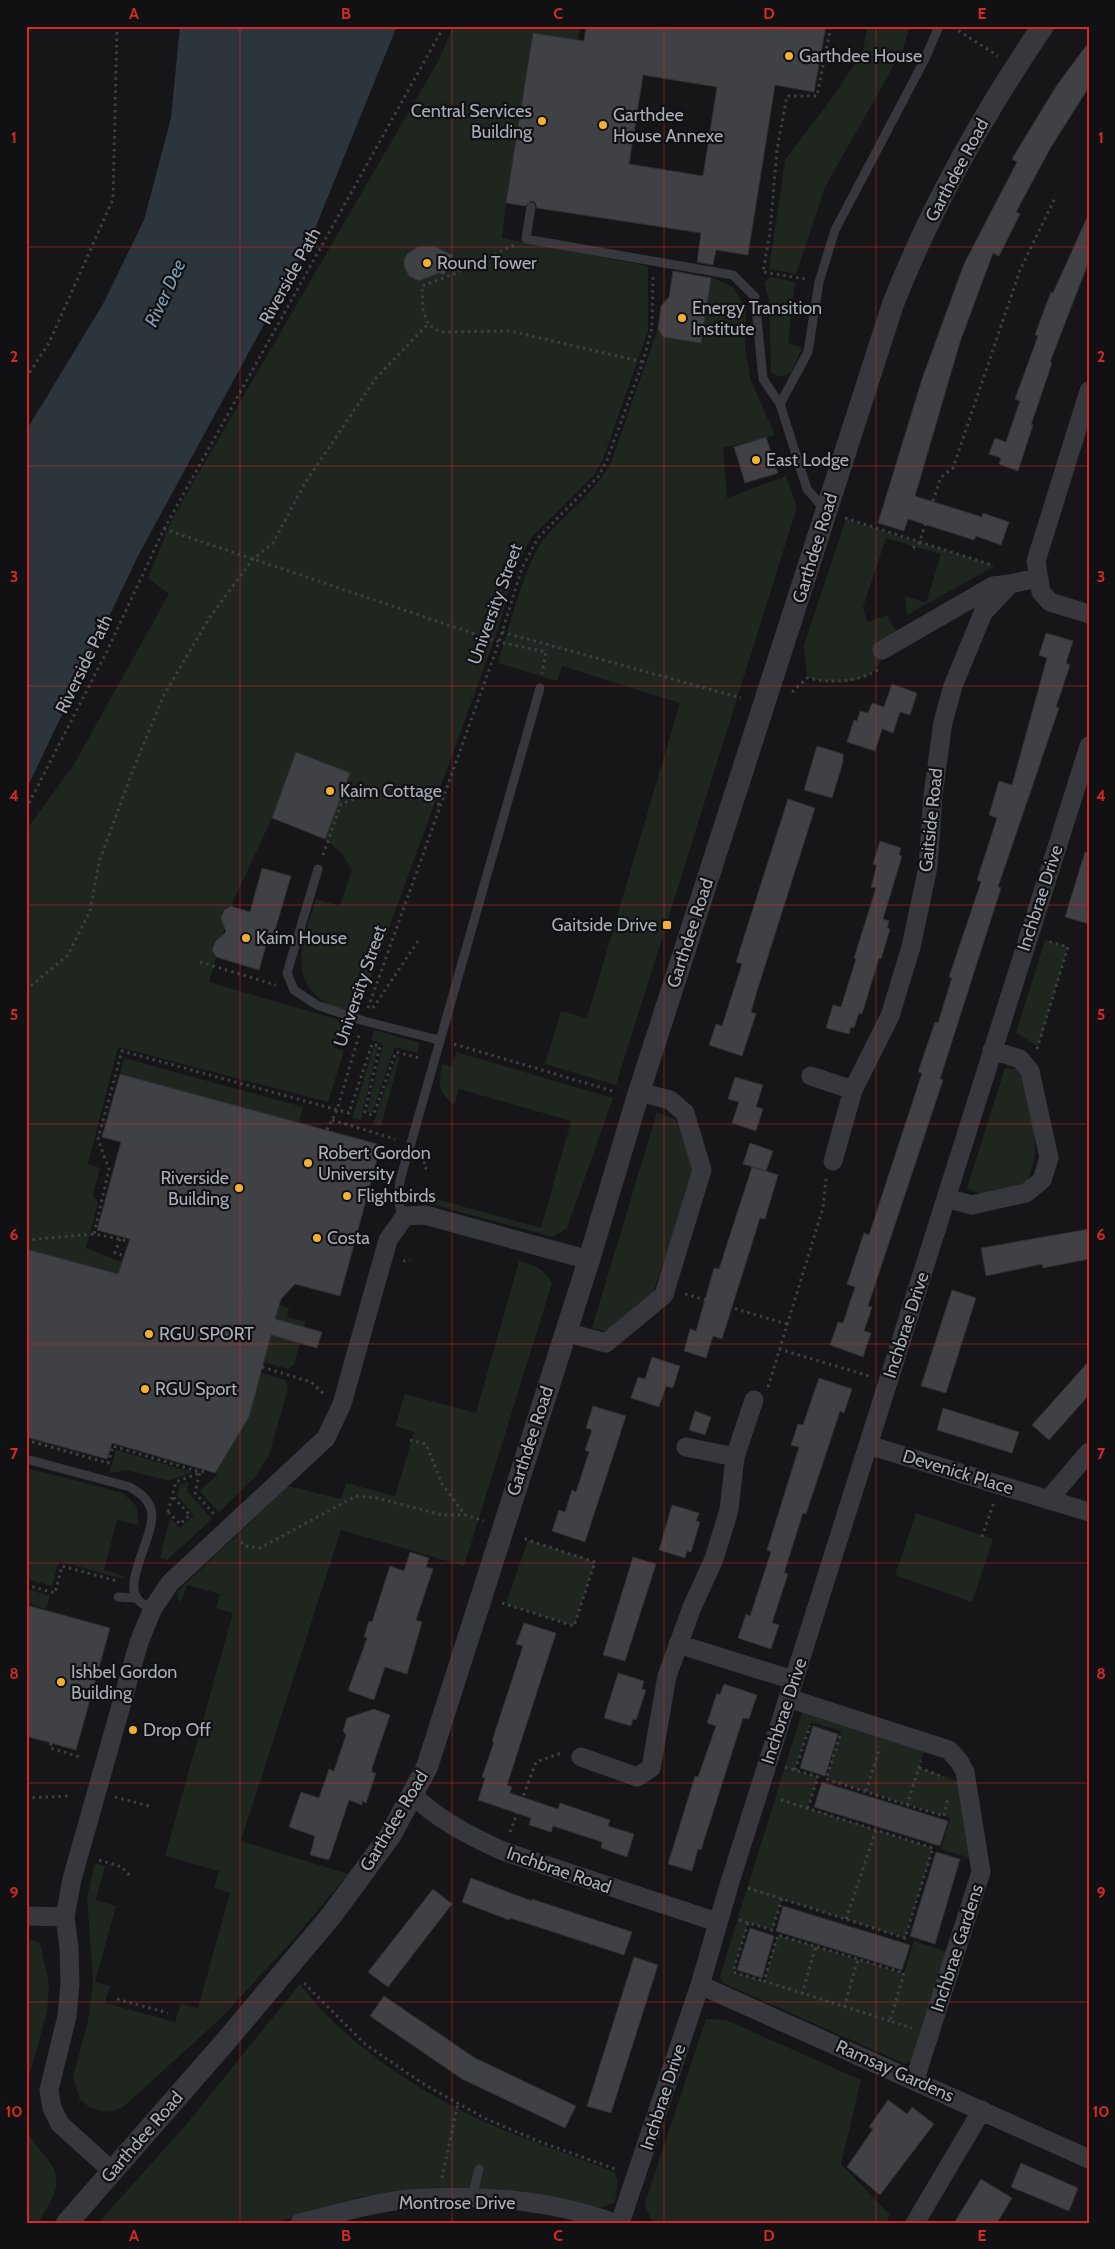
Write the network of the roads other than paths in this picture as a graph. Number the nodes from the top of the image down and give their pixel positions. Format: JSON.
{"nodes":[{"id":1,"x":938,"y":26,"type":"edge"},
{"id":2,"x":1043,"y":26,"type":"edge"},
{"id":3,"x":531,"y":207,"type":"dead end"},
{"id":4,"x":1089,"y":391,"type":"edge"},
{"id":5,"x":780,"y":404,"type":"junction"},
{"id":6,"x":826,"y":512,"type":"junction"},
{"id":7,"x":1037,"y":578,"type":"junction"},
{"id":8,"x":1010,"y":584,"type":"junction"},
{"id":9,"x":1089,"y":614,"type":"edge"},
{"id":10,"x":882,"y":650,"type":"dead end"},
{"id":11,"x":540,"y":688,"type":"road end"},
{"id":12,"x":1089,"y":746,"type":"edge"},
{"id":13,"x":318,"y":869,"type":"road end"},
{"id":14,"x":439,"y":1040,"type":"junction"},
{"id":15,"x":992,"y":1050,"type":"junction"},
{"id":16,"x":810,"y":1076,"type":"dead end"},
{"id":17,"x":853,"y":1090,"type":"junction"},
{"id":18,"x":639,"y":1092,"type":"junction"},
{"id":19,"x":833,"y":1161,"type":"road end"},
{"id":20,"x":946,"y":1198,"type":"junction"},
{"id":21,"x":405,"y":1216,"type":"junction"},
{"id":22,"x":589,"y":1260,"type":"junction"},
{"id":23,"x":565,"y":1332,"type":"junction"},
{"id":24,"x":754,"y":1400,"type":"road end"},
{"id":25,"x":868,"y":1445,"type":"junction"},
{"id":26,"x":686,"y":1447,"type":"dead end"},
{"id":27,"x":1089,"y":1452,"type":"edge"},
{"id":28,"x":735,"y":1457,"type":"junction"},
{"id":29,"x":26,"y":1459,"type":"edge"},
{"id":30,"x":1048,"y":1500,"type":"junction"},
{"id":31,"x":1089,"y":1512,"type":"edge"},
{"id":32,"x":118,"y":1597,"type":"dead end"},
{"id":33,"x":135,"y":1598,"type":"junction"},
{"id":34,"x":153,"y":1608,"type":"junction"},
{"id":35,"x":678,"y":1644,"type":"junction"},
{"id":36,"x":791,"y":1689,"type":"junction"},
{"id":37,"x":582,"y":1757,"type":"road end"},
{"id":38,"x":412,"y":1795,"type":"junction"},
{"id":39,"x":26,"y":1916,"type":"edge"},
{"id":40,"x":65,"y":1917,"type":"junction"},
{"id":41,"x":718,"y":1918,"type":"junction"},
{"id":42,"x":700,"y":1985,"type":"junction"},
{"id":43,"x":915,"y":2079,"type":"junction"},
{"id":44,"x":982,"y":2110,"type":"junction"},
{"id":45,"x":1089,"y":2158,"type":"edge"},
{"id":46,"x":479,"y":2169,"type":"dead end"},
{"id":47,"x":112,"y":2171,"type":"junction"},
{"id":48,"x":472,"y":2199,"type":"junction"},
{"id":49,"x":66,"y":2223,"type":"edge"},
{"id":50,"x":300,"y":2223,"type":"edge"},
{"id":51,"x":614,"y":2223,"type":"edge"},
{"id":52,"x":620,"y":2223,"type":"edge"},
{"id":53,"x":915,"y":2223,"type":"edge"}],
"edges":[{"from":1,"to":5,"type":"lane"},
{"from":2,"to":6,"type":"street","name":"Garthdee Road"},
{"from":3,"to":5,"type":"lane"},
{"from":4,"to":7,"type":"street"},
{"from":5,"to":6,"type":"lane"},
{"from":6,"to":18,"type":"street","name":"Garthdee Road"},
{"from":7,"to":8,"type":"street"},
{"from":7,"to":9,"type":"street"},
{"from":8,"to":10,"type":"street"},
{"from":8,"to":17,"type":"street","name":"Gaitside Road"},
{"from":11,"to":14,"type":"lane"},
{"from":12,"to":15,"type":"street","name":"Inchbrae Drive"},
{"from":13,"to":14,"type":"lane"},
{"from":14,"to":21,"type":"lane"},
{"from":15,"to":20,"type":"street","name":"Inchbrae Drive"},
{"from":15,"to":20,"type":"street"},
{"from":16,"to":17,"type":"street"},
{"from":17,"to":19,"type":"street","name":"Gaitside Road"},
{"from":18,"to":22,"type":"street","name":"Garthdee Road"},
{"from":18,"to":23,"type":"street"},
{"from":20,"to":25,"type":"street","name":"Inchbrae Drive"},
{"from":21,"to":22,"type":"street"},
{"from":21,"to":34,"type":"street"},
{"from":22,"to":23,"type":"street","name":"Garthdee Road"},
{"from":23,"to":38,"type":"street","name":"Garthdee Road"},
{"from":24,"to":28,"type":"street"},
{"from":25,"to":30,"type":"street","name":"Devenick Place"},
{"from":25,"to":36,"type":"street","name":"Inchbrae Drive"},
{"from":26,"to":28,"type":"street"},
{"from":27,"to":30,"type":"street"},
{"from":28,"to":35,"type":"street"},
{"from":29,"to":33,"type":"lane"},
{"from":30,"to":31,"type":"street","name":"Devenick Place"},
{"from":32,"to":33,"type":"lane"},
{"from":33,"to":34,"type":"lane"},
{"from":34,"to":40,"type":"street"},
{"from":35,"to":36,"type":"street","name":"Inchbrae Gardens"},
{"from":35,"to":37,"type":"street"},
{"from":36,"to":41,"type":"street","name":"Inchbrae Drive"},
{"from":36,"to":43,"type":"street","name":"Inchbrae Gardens"},
{"from":38,"to":41,"type":"street","name":"Inchbrae Road"},
{"from":38,"to":47,"type":"street","name":"Garthdee Road"},
{"from":39,"to":40,"type":"street"},
{"from":40,"to":47,"type":"street"},
{"from":41,"to":42,"type":"street","name":"Inchbrae Drive"},
{"from":42,"to":43,"type":"street","name":"Ramsay Gardens"},
{"from":42,"to":52,"type":"street","name":"Inchbrae Drive"},
{"from":43,"to":44,"type":"street","name":"Ramsay Gardens"},
{"from":44,"to":45,"type":"street","name":"Ramsay Gardens"},
{"from":44,"to":53,"type":"street"},
{"from":46,"to":48,"type":"lane"},
{"from":47,"to":49,"type":"street","name":"Garthdee Road"},
{"from":48,"to":50,"type":"street","name":"Montrose Drive"},
{"from":48,"to":51,"type":"street","name":"Montrose Drive"}]}
